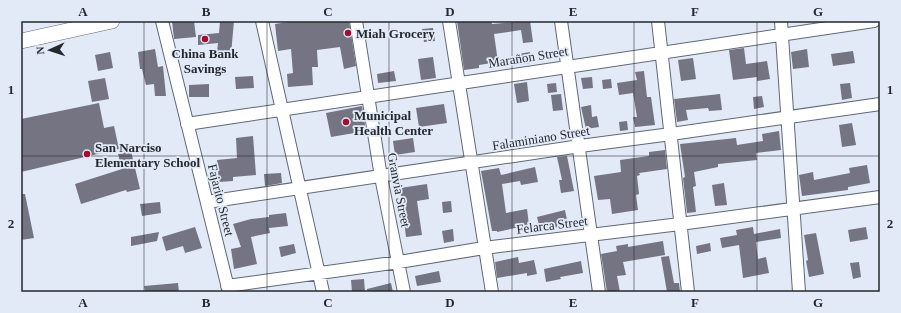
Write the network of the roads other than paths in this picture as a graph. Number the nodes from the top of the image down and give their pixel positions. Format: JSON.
{"nodes":[{"id":1,"x":112,"y":21,"type":"edge"},
{"id":2,"x":162,"y":21,"type":"edge"},
{"id":3,"x":262,"y":21,"type":"edge"},
{"id":4,"x":356,"y":21,"type":"edge"},
{"id":5,"x":449,"y":21,"type":"edge"},
{"id":6,"x":561,"y":21,"type":"edge"},
{"id":7,"x":658,"y":21,"type":"edge"},
{"id":8,"x":781,"y":21,"type":"edge"},
{"id":9,"x":874,"y":21,"type":"edge"},
{"id":10,"x":782,"y":35,"type":"junction"},
{"id":11,"x":21,"y":41,"type":"edge"},
{"id":12,"x":661,"y":53,"type":"junction"},
{"id":13,"x":568,"y":66,"type":"junction"},
{"id":14,"x":459,"y":82,"type":"junction"},
{"id":15,"x":368,"y":97,"type":"junction"},
{"id":16,"x":880,"y":104,"type":"edge"},
{"id":17,"x":282,"y":110,"type":"junction"},
{"id":18,"x":788,"y":117,"type":"junction"},
{"id":19,"x":187,"y":124,"type":"junction"},
{"id":20,"x":671,"y":134,"type":"junction"},
{"id":21,"x":580,"y":146,"type":"junction"},
{"id":22,"x":471,"y":163,"type":"junction"},
{"id":23,"x":381,"y":177,"type":"junction"},
{"id":24,"x":298,"y":189,"type":"junction"},
{"id":25,"x":880,"y":197,"type":"edge"},
{"id":26,"x":207,"y":202,"type":"junction"},
{"id":27,"x":794,"y":208,"type":"junction"},
{"id":28,"x":680,"y":224,"type":"junction"},
{"id":29,"x":592,"y":234,"type":"junction"},
{"id":30,"x":484,"y":248,"type":"junction"},
{"id":31,"x":399,"y":262,"type":"junction"},
{"id":32,"x":319,"y":274,"type":"junction"},
{"id":33,"x":228,"y":289,"type":"edge"},
{"id":34,"x":322,"y":292,"type":"edge"},
{"id":35,"x":404,"y":292,"type":"edge"},
{"id":36,"x":492,"y":292,"type":"edge"},
{"id":37,"x":599,"y":292,"type":"edge"},
{"id":38,"x":688,"y":292,"type":"edge"},
{"id":39,"x":799,"y":292,"type":"edge"}],
"edges":[{"from":1,"to":11,"type":"main road"},
{"from":2,"to":19,"type":"street","name":"Fajarito Street"},
{"from":3,"to":17,"type":"street"},
{"from":4,"to":15,"type":"street","name":"Granvia Street"},
{"from":5,"to":14,"type":"street"},
{"from":6,"to":13,"type":"street"},
{"from":7,"to":12,"type":"street"},
{"from":8,"to":10,"type":"street"},
{"from":9,"to":10,"type":"street","name":"Marañon Street"},
{"from":10,"to":12,"type":"street","name":"Marañon Street"},
{"from":10,"to":18,"type":"street"},
{"from":12,"to":13,"type":"street","name":"Marañon Street"},
{"from":12,"to":20,"type":"street"},
{"from":13,"to":14,"type":"street","name":"Marañon Street"},
{"from":13,"to":21,"type":"street"},
{"from":14,"to":15,"type":"street","name":"Marañon Street"},
{"from":14,"to":22,"type":"street"},
{"from":15,"to":17,"type":"street","name":"Marañon Street"},
{"from":15,"to":23,"type":"street","name":"Granvia Street"},
{"from":16,"to":18,"type":"street","name":"Falaminiano Street"},
{"from":17,"to":19,"type":"street","name":"Marañon Street"},
{"from":17,"to":24,"type":"street"},
{"from":18,"to":20,"type":"street","name":"Falaminiano Street"},
{"from":18,"to":27,"type":"street"},
{"from":19,"to":26,"type":"street","name":"Fajarito Street"},
{"from":20,"to":21,"type":"street","name":"Falaminiano Street"},
{"from":20,"to":28,"type":"street"},
{"from":21,"to":22,"type":"street","name":"Falaminiano Street"},
{"from":21,"to":29,"type":"street"},
{"from":22,"to":23,"type":"street","name":"Falaminiano Street"},
{"from":22,"to":30,"type":"street"},
{"from":23,"to":24,"type":"street","name":"Falaminiano Street"},
{"from":23,"to":31,"type":"street","name":"Granvia Street"},
{"from":24,"to":26,"type":"street","name":"Falaminiano Street"},
{"from":24,"to":32,"type":"street"},
{"from":25,"to":27,"type":"street","name":"Felarca Street"},
{"from":26,"to":33,"type":"street","name":"Fajarito Street"},
{"from":27,"to":28,"type":"street","name":"Felarca Street"},
{"from":27,"to":39,"type":"street"},
{"from":28,"to":29,"type":"street","name":"Felarca Street"},
{"from":28,"to":38,"type":"street"},
{"from":29,"to":30,"type":"street","name":"Felarca Street"},
{"from":29,"to":37,"type":"street"},
{"from":30,"to":31,"type":"street","name":"Felarca Street"},
{"from":30,"to":36,"type":"street"},
{"from":31,"to":32,"type":"street","name":"Felarca Street"},
{"from":31,"to":35,"type":"street","name":"Granvia Street"},
{"from":32,"to":33,"type":"street","name":"Felarca Street"},
{"from":32,"to":34,"type":"street"}]}
